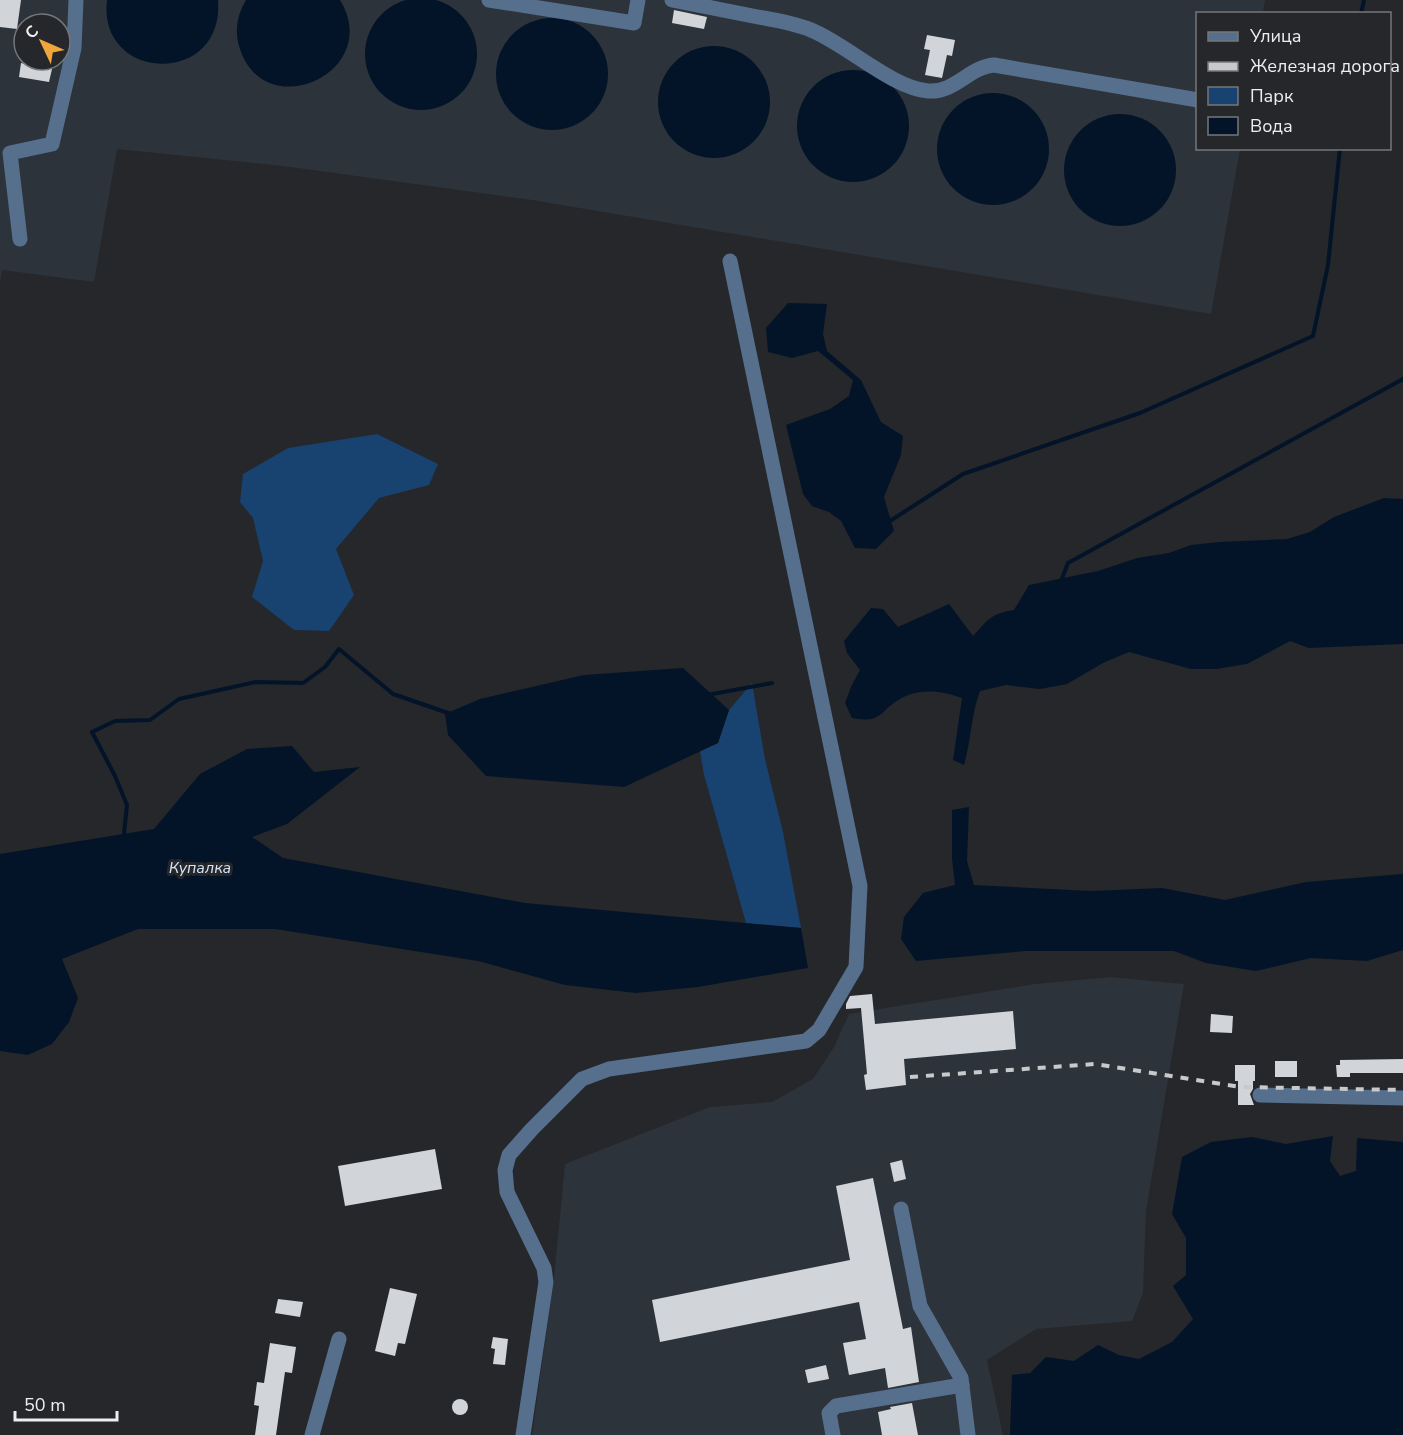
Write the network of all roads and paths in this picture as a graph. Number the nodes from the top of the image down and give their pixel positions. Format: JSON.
{"nodes":[{"id":1,"x":76,"y":0,"type":"edge"},
{"id":2,"x":489,"y":0,"type":"edge"},
{"id":3,"x":638,"y":0,"type":"edge"},
{"id":4,"x":672,"y":0,"type":"edge"},
{"id":5,"x":1196,"y":100,"type":"edge"},
{"id":6,"x":20,"y":239,"type":"dead end"},
{"id":7,"x":730,"y":261,"type":"dead end"},
{"id":8,"x":1260,"y":1095,"type":"dead end"},
{"id":9,"x":1403,"y":1098,"type":"edge"},
{"id":10,"x":901,"y":1209,"type":"dead end"},
{"id":11,"x":339,"y":1340,"type":"dead end"},
{"id":12,"x":962,"y":1385,"type":"junction"},
{"id":13,"x":312,"y":1435,"type":"edge"},
{"id":14,"x":523,"y":1435,"type":"edge"},
{"id":15,"x":833,"y":1435,"type":"edge"},
{"id":16,"x":968,"y":1435,"type":"edge"}],
"edges":[{"from":1,"to":6,"type":"street"},
{"from":2,"to":3,"type":"street"},
{"from":4,"to":5,"type":"street"},
{"from":7,"to":14,"type":"street"},
{"from":8,"to":9,"type":"street"},
{"from":10,"to":12,"type":"street"},
{"from":11,"to":13,"type":"street"},
{"from":12,"to":15,"type":"street"},
{"from":12,"to":16,"type":"street"}]}
